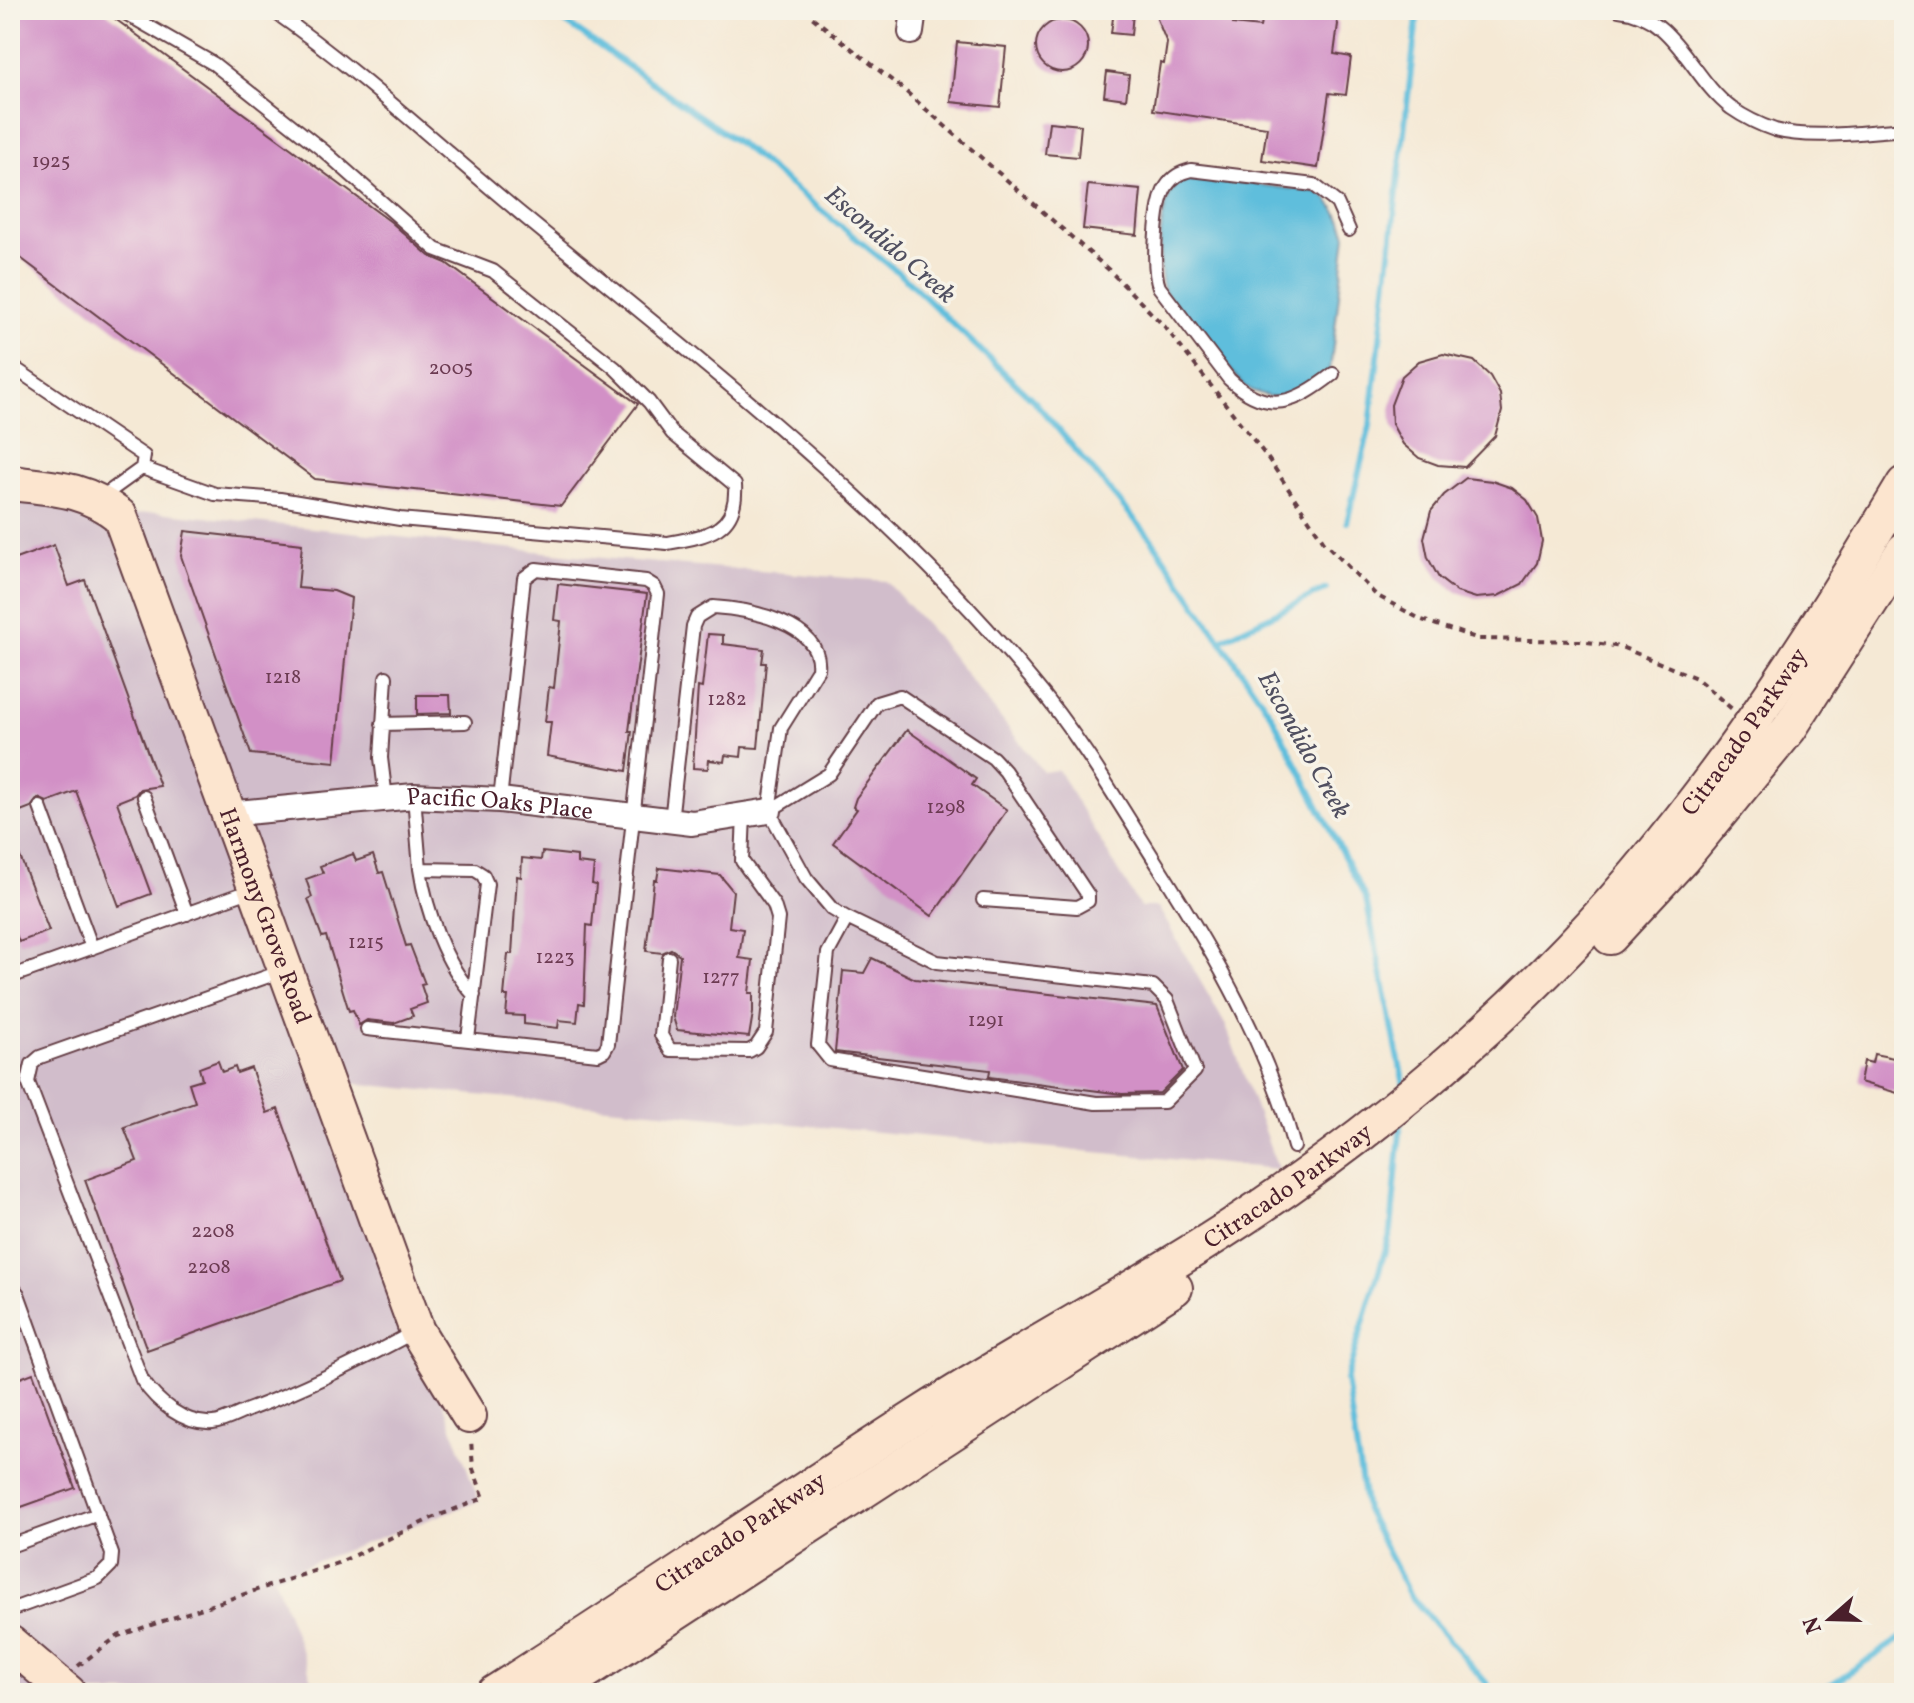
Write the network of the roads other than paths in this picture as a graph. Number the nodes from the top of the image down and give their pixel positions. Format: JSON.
{"nodes":[{"id":1,"x":120,"y":10,"type":"edge"},
{"id":2,"x":272,"y":10,"type":"edge"},
{"id":3,"x":1619,"y":10,"type":"edge"},
{"id":4,"x":1904,"y":129,"type":"edge"},
{"id":5,"x":1349,"y":230,"type":"dead end"},
{"id":6,"x":10,"y":365,"type":"edge"},
{"id":7,"x":1333,"y":374,"type":"dead end"},
{"id":8,"x":142,"y":468,"type":"junction"},
{"id":9,"x":10,"y":483,"type":"edge"},
{"id":10,"x":1904,"y":484,"type":"edge"},
{"id":11,"x":99,"y":499,"type":"junction"},
{"id":12,"x":1904,"y":550,"type":"edge"},
{"id":13,"x":386,"y":677,"type":"dead end"},
{"id":14,"x":465,"y":722,"type":"dead end"},
{"id":15,"x":382,"y":724,"type":"junction"},
{"id":16,"x":414,"y":796,"type":"junction"},
{"id":17,"x":144,"y":797,"type":"dead end"},
{"id":18,"x":386,"y":799,"type":"junction"},
{"id":19,"x":500,"y":800,"type":"junction"},
{"id":20,"x":40,"y":807,"type":"dead end"},
{"id":21,"x":769,"y":811,"type":"junction"},
{"id":22,"x":227,"y":814,"type":"junction"},
{"id":23,"x":744,"y":815,"type":"junction"},
{"id":24,"x":633,"y":816,"type":"junction"},
{"id":25,"x":671,"y":821,"type":"junction"},
{"id":26,"x":420,"y":869,"type":"junction"},
{"id":27,"x":255,"y":889,"type":"junction"},
{"id":28,"x":983,"y":900,"type":"dead end"},
{"id":29,"x":187,"y":914,"type":"junction"},
{"id":30,"x":847,"y":918,"type":"junction"},
{"id":31,"x":92,"y":948,"type":"junction"},
{"id":32,"x":669,"y":958,"type":"dead end"},
{"id":33,"x":284,"y":970,"type":"junction"},
{"id":34,"x":10,"y":977,"type":"edge"},
{"id":35,"x":1550,"y":983,"type":"junction"},
{"id":36,"x":474,"y":995,"type":"junction"},
{"id":37,"x":367,"y":1029,"type":"dead end"},
{"id":38,"x":468,"y":1039,"type":"junction"},
{"id":39,"x":1294,"y":1147,"type":"dead end"},
{"id":40,"x":10,"y":1284,"type":"edge"},
{"id":41,"x":417,"y":1331,"type":"junction"},
{"id":42,"x":469,"y":1416,"type":"road end"},
{"id":43,"x":98,"y":1514,"type":"junction"},
{"id":44,"x":10,"y":1546,"type":"edge"},
{"id":45,"x":10,"y":1610,"type":"edge"},
{"id":46,"x":10,"y":1643,"type":"edge"},
{"id":47,"x":547,"y":1684,"type":"edge"},
{"id":48,"x":65,"y":1689,"type":"edge"},
{"id":49,"x":494,"y":1693,"type":"edge"}],
"edges":[{"from":1,"to":8,"type":"lane"},
{"from":2,"to":39,"type":"lane"},
{"from":3,"to":4,"type":"lane"},
{"from":5,"to":7,"type":"lane"},
{"from":6,"to":8,"type":"lane"},
{"from":8,"to":11,"type":"lane"},
{"from":9,"to":11,"type":"main road"},
{"from":10,"to":35,"type":"main road","name":"Citracado Parkway"},
{"from":11,"to":22,"type":"main road","name":"Harmony Grove Road"},
{"from":12,"to":35,"type":"main road","name":"Citracado Parkway"},
{"from":13,"to":15,"type":"lane"},
{"from":14,"to":15,"type":"lane"},
{"from":15,"to":18,"type":"lane"},
{"from":16,"to":18,"type":"street","name":"Pacific Oaks Place"},
{"from":16,"to":19,"type":"street","name":"Pacific Oaks Place"},
{"from":16,"to":26,"type":"lane"},
{"from":17,"to":29,"type":"lane"},
{"from":18,"to":22,"type":"street","name":"Pacific Oaks Place"},
{"from":19,"to":24,"type":"street","name":"Pacific Oaks Place"},
{"from":19,"to":24,"type":"lane"},
{"from":20,"to":31,"type":"lane"},
{"from":21,"to":23,"type":"street","name":"Pacific Oaks Place"},
{"from":21,"to":25,"type":"lane"},
{"from":21,"to":28,"type":"lane"},
{"from":21,"to":30,"type":"lane"},
{"from":22,"to":27,"type":"main road","name":"Harmony Grove Road"},
{"from":23,"to":25,"type":"street","name":"Pacific Oaks Place"},
{"from":23,"to":32,"type":"lane"},
{"from":24,"to":25,"type":"street","name":"Pacific Oaks Place"},
{"from":24,"to":38,"type":"lane"},
{"from":26,"to":36,"type":"lane"},
{"from":26,"to":36,"type":"lane"},
{"from":27,"to":29,"type":"lane"},
{"from":27,"to":33,"type":"main road","name":"Harmony Grove Road"},
{"from":29,"to":31,"type":"lane"},
{"from":30,"to":30,"type":"lane"},
{"from":31,"to":34,"type":"lane"},
{"from":33,"to":41,"type":"main road","name":"Harmony Grove Road"},
{"from":33,"to":41,"type":"lane"},
{"from":35,"to":47,"type":"main road","name":"Citracado Parkway"},
{"from":36,"to":38,"type":"lane"},
{"from":37,"to":38,"type":"lane"},
{"from":40,"to":43,"type":"lane"},
{"from":41,"to":42,"type":"main road","name":"Harmony Grove Road"},
{"from":43,"to":44,"type":"lane"},
{"from":43,"to":45,"type":"lane"},
{"from":46,"to":48,"type":"main road"},
{"from":47,"to":49,"type":"main road","name":"Citracado Parkway"}]}
